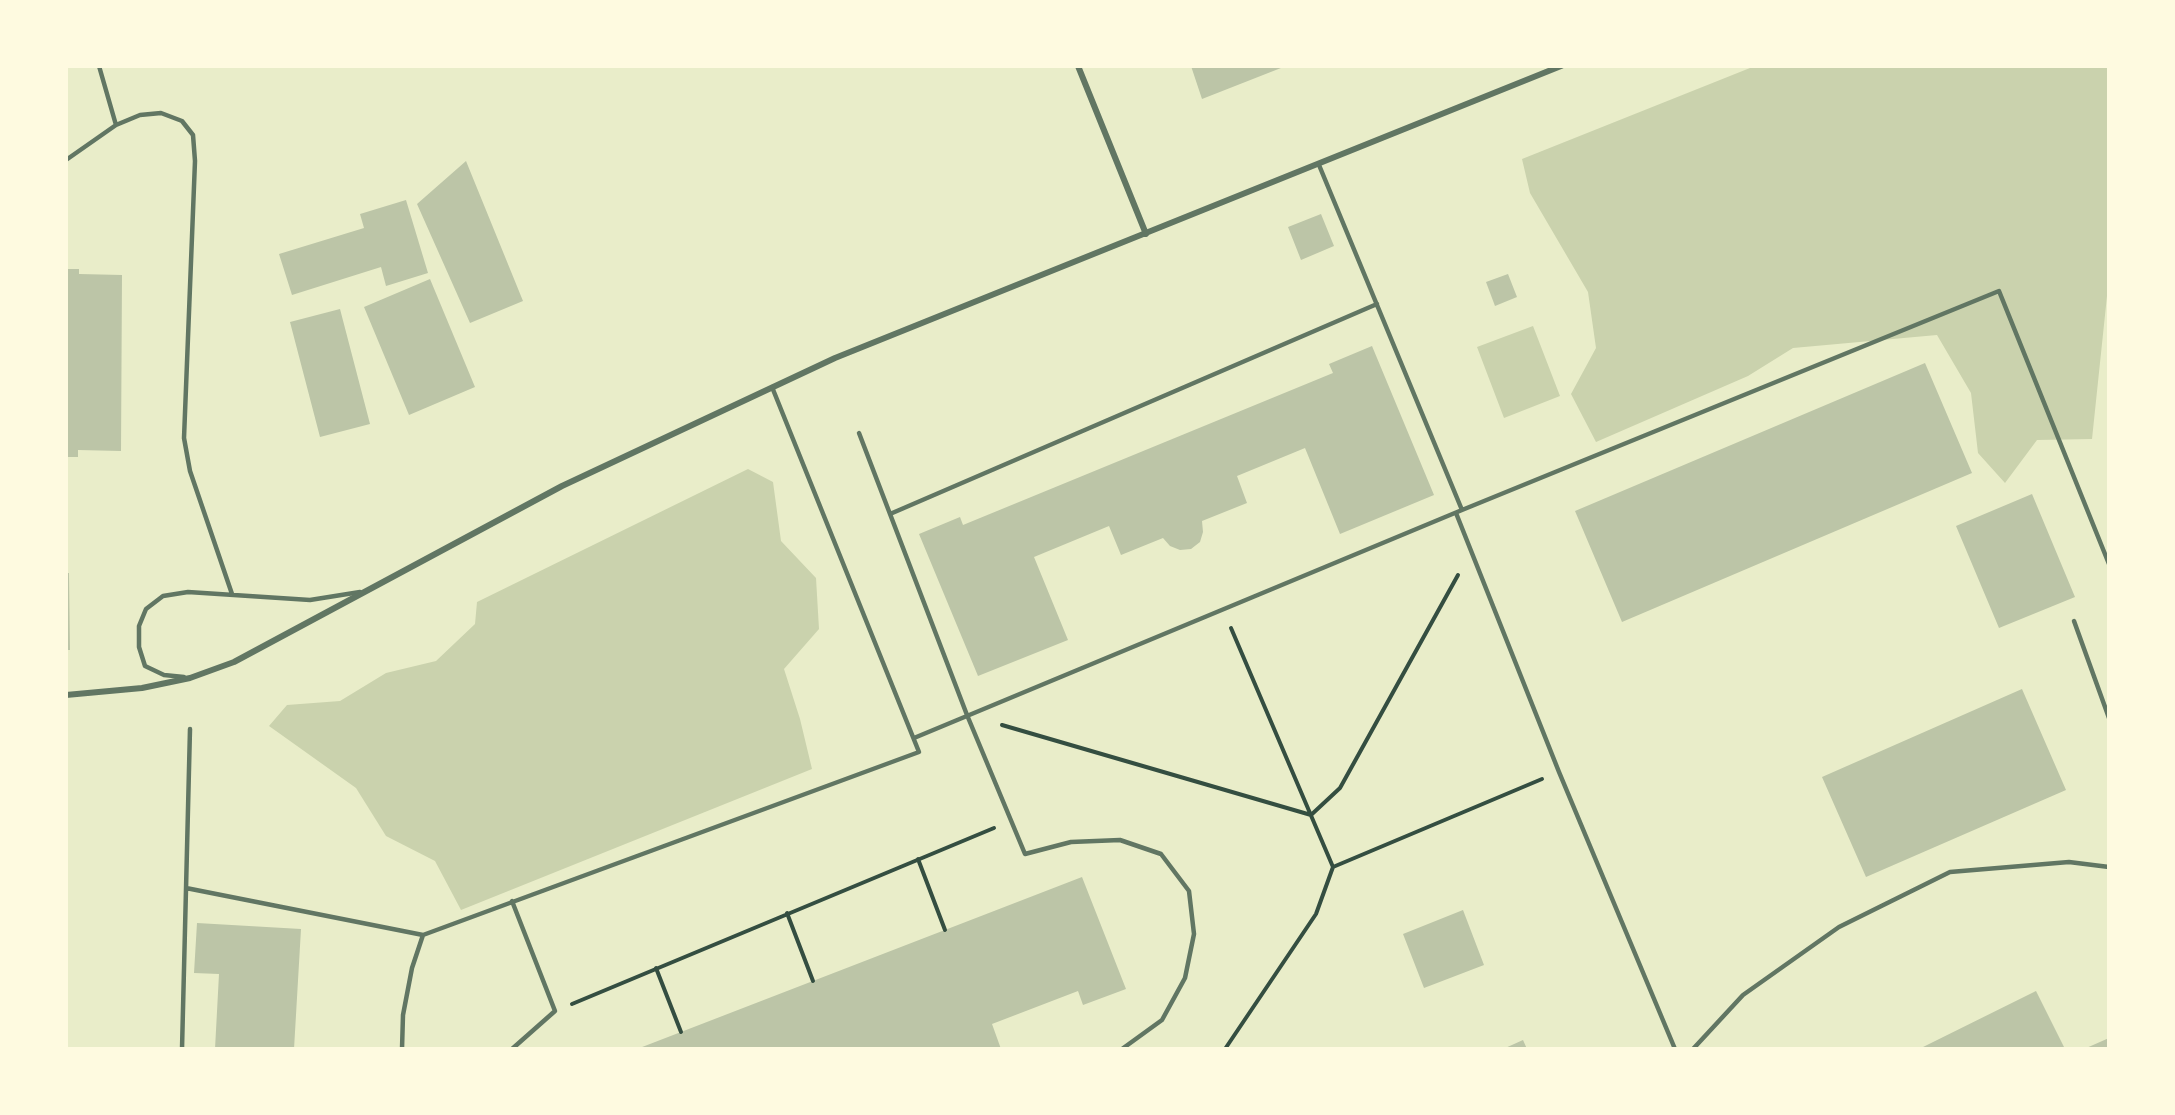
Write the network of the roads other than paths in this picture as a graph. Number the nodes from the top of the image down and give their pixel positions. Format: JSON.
{"nodes":[{"id":1,"x":99,"y":66,"type":"edge"},
{"id":2,"x":1078,"y":66,"type":"edge"},
{"id":3,"x":1561,"y":66,"type":"edge"},
{"id":4,"x":116,"y":125,"type":"junction"},
{"id":5,"x":66,"y":160,"type":"edge"},
{"id":6,"x":1319,"y":165,"type":"junction"},
{"id":7,"x":1146,"y":234,"type":"junction"},
{"id":8,"x":1377,"y":304,"type":"junction"},
{"id":9,"x":771,"y":387,"type":"junction"},
{"id":10,"x":859,"y":434,"type":"dead end"},
{"id":11,"x":1462,"y":510,"type":"junction"},
{"id":12,"x":1456,"y":513,"type":"junction"},
{"id":13,"x":890,"y":514,"type":"junction"},
{"id":14,"x":2109,"y":564,"type":"edge"},
{"id":15,"x":369,"y":590,"type":"junction"},
{"id":16,"x":232,"y":594,"type":"junction"},
{"id":17,"x":2074,"y":621,"type":"dead end"},
{"id":18,"x":190,"y":678,"type":"junction"},
{"id":19,"x":66,"y":695,"type":"edge"},
{"id":20,"x":968,"y":715,"type":"junction"},
{"id":21,"x":2109,"y":718,"type":"edge"},
{"id":22,"x":190,"y":729,"type":"dead end"},
{"id":23,"x":914,"y":738,"type":"junction"},
{"id":24,"x":2109,"y":867,"type":"edge"},
{"id":25,"x":186,"y":888,"type":"junction"},
{"id":26,"x":512,"y":901,"type":"junction"},
{"id":27,"x":423,"y":935,"type":"junction"},
{"id":28,"x":182,"y":1049,"type":"edge"},
{"id":29,"x":402,"y":1049,"type":"edge"},
{"id":30,"x":512,"y":1049,"type":"edge"},
{"id":31,"x":1122,"y":1049,"type":"edge"},
{"id":32,"x":1675,"y":1049,"type":"edge"},
{"id":33,"x":1693,"y":1049,"type":"edge"}],
"edges":[{"from":1,"to":4,"type":"lane"},
{"from":2,"to":7,"type":"street"},
{"from":3,"to":6,"type":"street"},
{"from":4,"to":5,"type":"lane"},
{"from":4,"to":16,"type":"lane"},
{"from":6,"to":7,"type":"street"},
{"from":6,"to":8,"type":"lane"},
{"from":7,"to":9,"type":"street"},
{"from":8,"to":11,"type":"lane"},
{"from":8,"to":13,"type":"lane"},
{"from":9,"to":15,"type":"street"},
{"from":9,"to":23,"type":"lane"},
{"from":10,"to":13,"type":"lane"},
{"from":11,"to":12,"type":"lane"},
{"from":11,"to":14,"type":"lane"},
{"from":12,"to":20,"type":"lane"},
{"from":12,"to":32,"type":"lane"},
{"from":13,"to":20,"type":"lane"},
{"from":15,"to":16,"type":"lane"},
{"from":15,"to":18,"type":"street"},
{"from":16,"to":18,"type":"lane"},
{"from":17,"to":21,"type":"lane"},
{"from":18,"to":19,"type":"street"},
{"from":20,"to":23,"type":"lane"},
{"from":20,"to":31,"type":"lane"},
{"from":22,"to":25,"type":"lane"},
{"from":23,"to":26,"type":"lane"},
{"from":24,"to":33,"type":"lane"},
{"from":25,"to":27,"type":"lane"},
{"from":25,"to":28,"type":"lane"},
{"from":26,"to":27,"type":"lane"},
{"from":26,"to":30,"type":"lane"},
{"from":27,"to":29,"type":"lane"}]}
